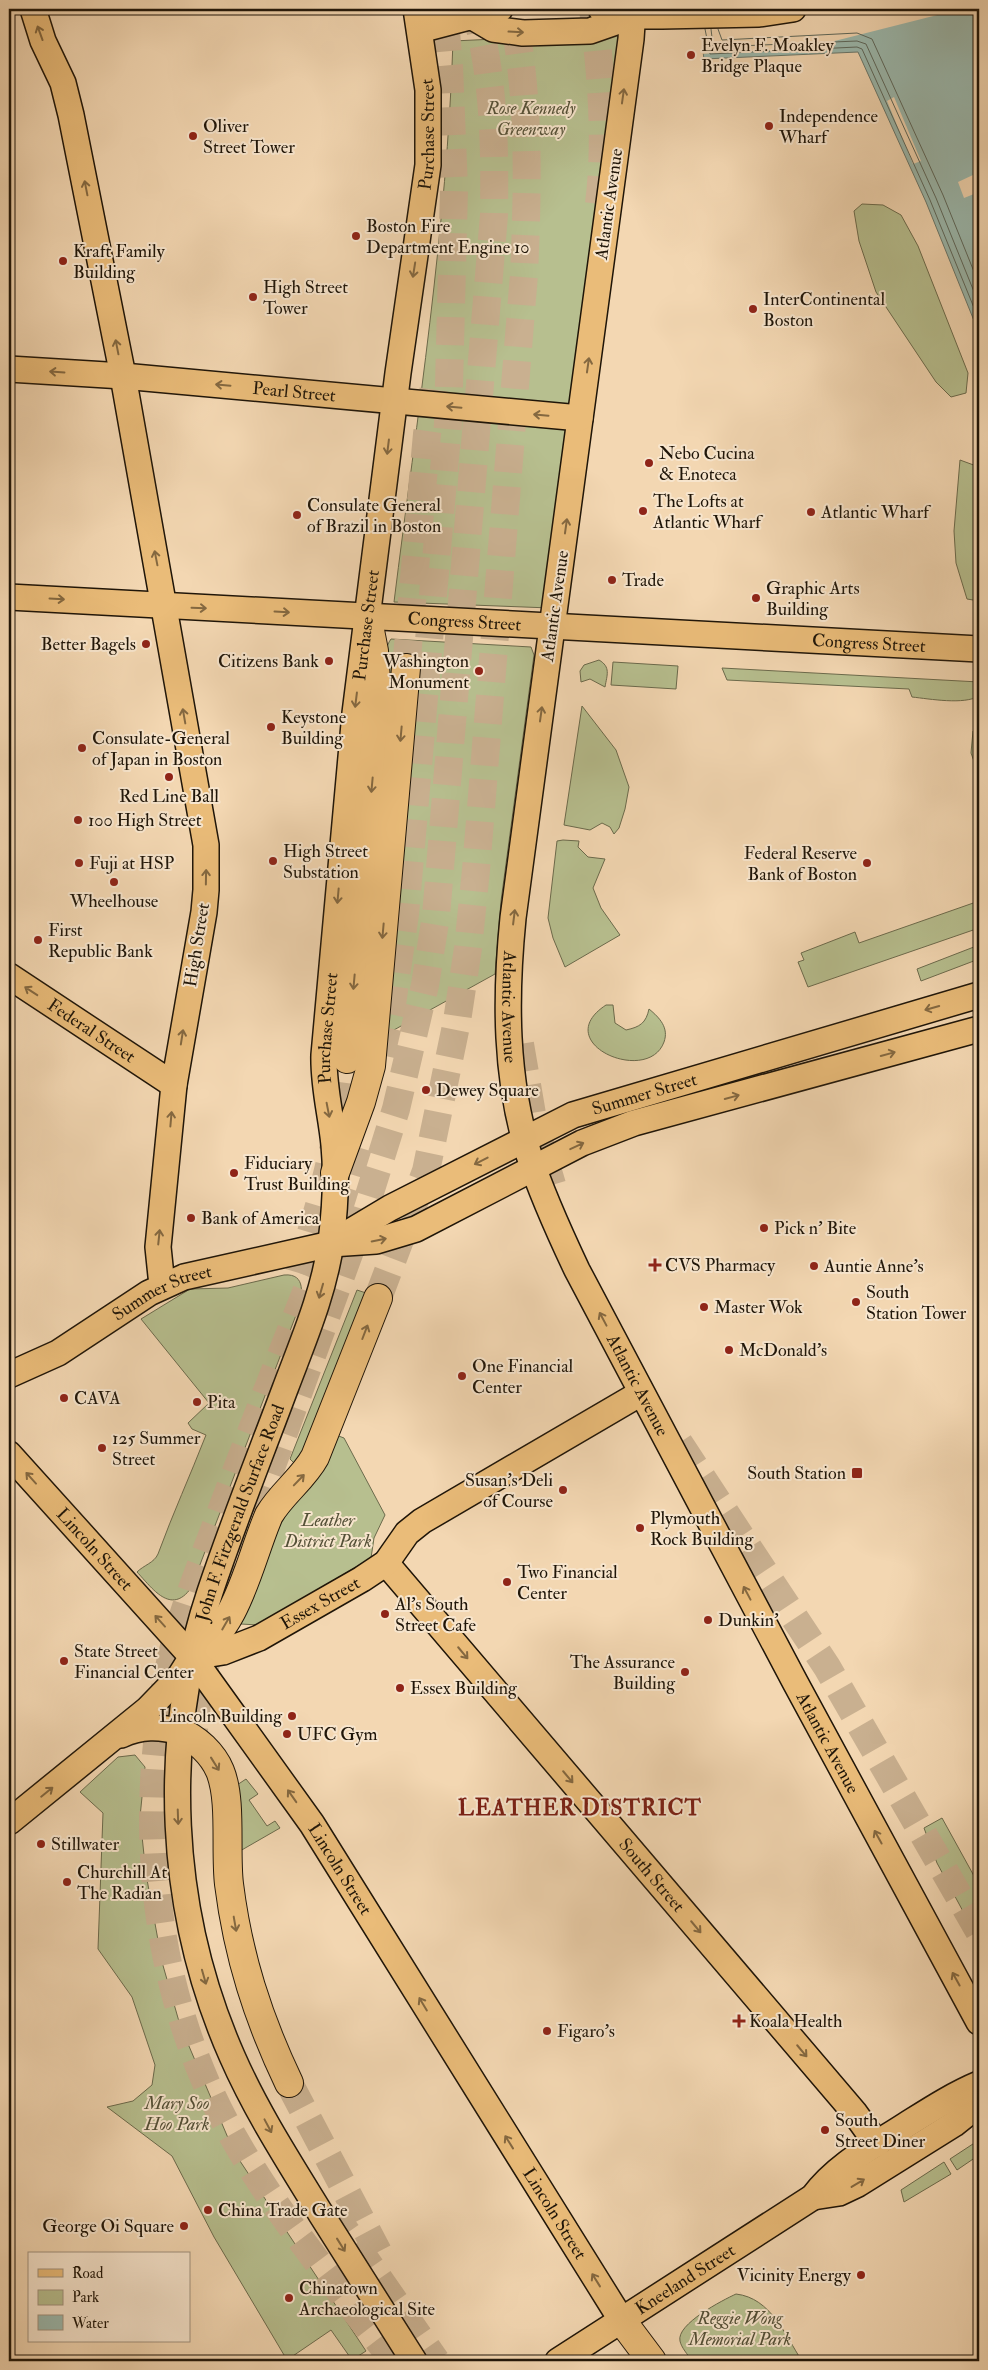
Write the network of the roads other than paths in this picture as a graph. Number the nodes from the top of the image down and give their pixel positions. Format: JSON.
{"nodes":[{"id":1,"x":33,"y":9,"type":"edge"},
{"id":2,"x":500,"y":9,"type":"edge"},
{"id":3,"x":601,"y":9,"type":"edge"},
{"id":4,"x":793,"y":9,"type":"edge"},
{"id":5,"x":631,"y":11,"type":"edge"},
{"id":6,"x":471,"y":12,"type":"edge"},
{"id":7,"x":418,"y":19,"type":"edge"},
{"id":8,"x":9,"y":369,"type":"edge"},
{"id":9,"x":123,"y":376,"type":"junction"},
{"id":10,"x":394,"y":401,"type":"junction"},
{"id":11,"x":580,"y":418,"type":"junction"},
{"id":12,"x":9,"y":597,"type":"edge"},
{"id":13,"x":164,"y":606,"type":"junction"},
{"id":14,"x":367,"y":615,"type":"junction"},
{"id":15,"x":553,"y":626,"type":"junction"},
{"id":16,"x":979,"y":649,"type":"edge"},
{"id":17,"x":406,"y":668,"type":"tunnel mouth"},
{"id":18,"x":9,"y":976,"type":"edge"},
{"id":19,"x":979,"y":995,"type":"edge"},
{"id":20,"x":979,"y":1029,"type":"edge"},
{"id":21,"x":348,"y":1059,"type":"tunnel mouth"},
{"id":22,"x":174,"y":1085,"type":"junction"},
{"id":23,"x":525,"y":1139,"type":"junction"},
{"id":24,"x":534,"y":1168,"type":"junction"},
{"id":25,"x":336,"y":1173,"type":"junction"},
{"id":26,"x":331,"y":1244,"type":"junction"},
{"id":27,"x":164,"y":1285,"type":"junction"},
{"id":28,"x":378,"y":1298,"type":"tunnel mouth"},
{"id":29,"x":10,"y":1377,"type":"edge"},
{"id":30,"x":641,"y":1393,"type":"junction"},
{"id":31,"x":9,"y":1454,"type":"edge"},
{"id":32,"x":386,"y":1563,"type":"junction"},
{"id":33,"x":192,"y":1657,"type":"junction"},
{"id":34,"x":180,"y":1732,"type":"junction"},
{"id":35,"x":110,"y":1741,"type":"junction"},
{"id":36,"x":9,"y":1822,"type":"edge"},
{"id":37,"x":979,"y":2022,"type":"edge"},
{"id":38,"x":289,"y":2083,"type":"tunnel mouth"},
{"id":39,"x":979,"y":2084,"type":"edge"},
{"id":40,"x":979,"y":2104,"type":"edge"},
{"id":41,"x":876,"y":2144,"type":"junction"},
{"id":42,"x":813,"y":2197,"type":"junction"},
{"id":43,"x":622,"y":2321,"type":"junction"},
{"id":44,"x":414,"y":2361,"type":"edge"},
{"id":45,"x":558,"y":2361,"type":"edge"},
{"id":46,"x":652,"y":2361,"type":"edge"}],
"edges":[{"from":9,"to":1,"type":"main road","name":"High Street","one_way":true},
{"from":2,"to":6,"type":"main road"},
{"from":3,"to":5,"type":"main road"},
{"from":4,"to":5,"type":"main road"},
{"from":6,"to":5,"type":"main road","one_way":true},
{"from":11,"to":5,"type":"main road","name":"Atlantic Avenue","one_way":true},
{"from":6,"to":7,"type":"main road"},
{"from":7,"to":10,"type":"main road","name":"Purchase Street","one_way":true},
{"from":9,"to":8,"type":"main road","name":"Pearl Street","one_way":true},
{"from":10,"to":9,"type":"main road","name":"Pearl Street","one_way":true},
{"from":13,"to":9,"type":"main road","name":"High Street","one_way":true},
{"from":11,"to":10,"type":"main road","name":"Pearl Street","one_way":true},
{"from":10,"to":14,"type":"main road","name":"Purchase Street","one_way":true},
{"from":15,"to":11,"type":"main road","name":"Atlantic Avenue","one_way":true},
{"from":12,"to":13,"type":"main road","name":"Congress Street","one_way":true},
{"from":13,"to":14,"type":"main road","name":"Congress Street","one_way":true},
{"from":22,"to":13,"type":"main road","name":"High Street","one_way":true},
{"from":14,"to":15,"type":"main road","name":"Congress Street"},
{"from":14,"to":21,"type":"highway","one_way":true},
{"from":14,"to":25,"type":"main road","name":"Purchase Street","one_way":true},
{"from":15,"to":16,"type":"main road","name":"Congress Street"},
{"from":23,"to":15,"type":"main road","name":"Atlantic Avenue","one_way":true},
{"from":17,"to":25,"type":"highway","one_way":true},
{"from":22,"to":18,"type":"main road","name":"Federal Street","one_way":true},
{"from":19,"to":23,"type":"main road","name":"Summer Street","one_way":true},
{"from":24,"to":20,"type":"main road","name":"Summer Street","one_way":true},
{"from":27,"to":22,"type":"main road","name":"High Street","one_way":true},
{"from":23,"to":24,"type":"main road","name":"Atlantic Avenue"},
{"from":23,"to":26,"type":"main road","name":"Summer Street","one_way":true},
{"from":26,"to":24,"type":"main road","name":"Summer Street","one_way":true},
{"from":30,"to":24,"type":"main road","name":"Atlantic Avenue","one_way":true},
{"from":25,"to":26,"type":"main road","name":"Purchase Street"},
{"from":26,"to":27,"type":"main road","name":"Summer Street"},
{"from":26,"to":33,"type":"main road","name":"John F. Fitzgerald Surface Road","one_way":true},
{"from":27,"to":29,"type":"main road","name":"Summer Street"},
{"from":33,"to":28,"type":"highway","one_way":true},
{"from":30,"to":32,"type":"main road","name":"Essex Street"},
{"from":37,"to":30,"type":"main road","name":"Atlantic Avenue","one_way":true},
{"from":33,"to":31,"type":"main road","name":"Lincoln Street","one_way":true},
{"from":32,"to":33,"type":"main road","name":"Essex Street"},
{"from":32,"to":41,"type":"main road","name":"South Street","one_way":true},
{"from":33,"to":34,"type":"main road","name":"John F. Fitzgerald Surface Road"},
{"from":33,"to":35,"type":"main road"},
{"from":43,"to":33,"type":"main road","name":"Lincoln Street","one_way":true},
{"from":34,"to":35,"type":"main road"},
{"from":34,"to":38,"type":"highway","one_way":true},
{"from":34,"to":44,"type":"main road","name":"John F. Fitzgerald Surface Road","one_way":true},
{"from":36,"to":35,"type":"main road","one_way":true},
{"from":39,"to":41,"type":"main road","name":"Kneeland Street"},
{"from":42,"to":40,"type":"main road","name":"Kneeland Street","one_way":true},
{"from":41,"to":42,"type":"main road","name":"Kneeland Street"},
{"from":42,"to":43,"type":"main road","name":"Kneeland Street"},
{"from":43,"to":45,"type":"main road","name":"Kneeland Street"},
{"from":43,"to":46,"type":"highway"}]}
